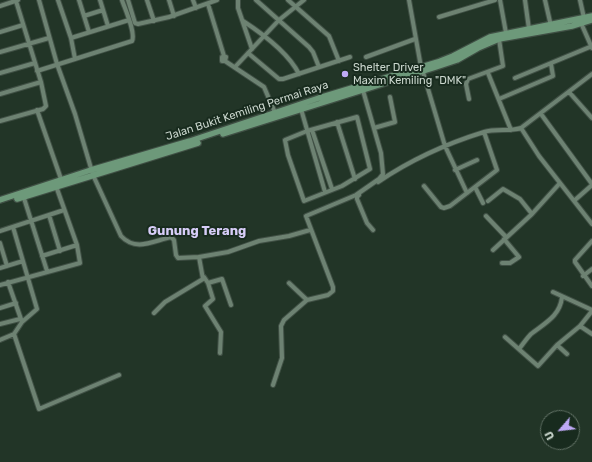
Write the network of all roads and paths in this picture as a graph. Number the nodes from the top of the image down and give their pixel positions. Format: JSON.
{"nodes":[{"id":1,"x":17,"y":0,"type":"edge"},
{"id":2,"x":39,"y":0,"type":"edge"},
{"id":3,"x":58,"y":0,"type":"edge"},
{"id":4,"x":79,"y":0,"type":"edge"},
{"id":5,"x":100,"y":0,"type":"edge"},
{"id":6,"x":122,"y":0,"type":"edge"},
{"id":7,"x":128,"y":0,"type":"edge"},
{"id":8,"x":147,"y":0,"type":"edge"},
{"id":9,"x":169,"y":0,"type":"edge"},
{"id":10,"x":193,"y":0,"type":"edge"},
{"id":11,"x":217,"y":0,"type":"edge"},
{"id":12,"x":238,"y":0,"type":"edge"},
{"id":13,"x":256,"y":0,"type":"edge"},
{"id":14,"x":288,"y":0,"type":"edge"},
{"id":15,"x":304,"y":0,"type":"edge"},
{"id":16,"x":409,"y":0,"type":"edge"},
{"id":17,"x":495,"y":0,"type":"edge"},
{"id":18,"x":500,"y":0,"type":"edge"},
{"id":19,"x":525,"y":0,"type":"edge"},
{"id":20,"x":545,"y":0,"type":"edge"},
{"id":21,"x":580,"y":0,"type":"edge"},
{"id":22,"x":208,"y":4,"type":"junction"},
{"id":23,"x":293,"y":4,"type":"edge"},
{"id":24,"x":0,"y":6,"type":"edge"},
{"id":25,"x":296,"y":7,"type":"junction"},
{"id":26,"x":196,"y":8,"type":"junction"},
{"id":27,"x":103,"y":10,"type":"junction"},
{"id":28,"x":84,"y":16,"type":"junction"},
{"id":29,"x":174,"y":16,"type":"junction"},
{"id":30,"x":592,"y":16,"type":"edge"},
{"id":31,"x":439,"y":17,"type":"dead end"},
{"id":32,"x":129,"y":20,"type":"junction"},
{"id":33,"x":279,"y":20,"type":"junction"},
{"id":34,"x":592,"y":20,"type":"edge"},
{"id":35,"x":154,"y":21,"type":"junction"},
{"id":36,"x":243,"y":21,"type":"junction"},
{"id":37,"x":583,"y":21,"type":"junction"},
{"id":38,"x":24,"y":25,"type":"junction"},
{"id":39,"x":108,"y":26,"type":"junction"},
{"id":40,"x":551,"y":26,"type":"junction"},
{"id":41,"x":529,"y":29,"type":"junction"},
{"id":42,"x":0,"y":32,"type":"edge"},
{"id":43,"x":89,"y":32,"type":"junction"},
{"id":44,"x":506,"y":33,"type":"junction"},
{"id":45,"x":264,"y":36,"type":"junction"},
{"id":46,"x":50,"y":38,"type":"junction"},
{"id":47,"x":71,"y":38,"type":"junction"},
{"id":48,"x":499,"y":39,"type":"junction"},
{"id":49,"x":415,"y":40,"type":"junction"},
{"id":50,"x":29,"y":44,"type":"junction"},
{"id":51,"x":592,"y":47,"type":"edge"},
{"id":52,"x":252,"y":49,"type":"junction"},
{"id":53,"x":471,"y":49,"type":"junction"},
{"id":54,"x":0,"y":52,"type":"edge"},
{"id":55,"x":248,"y":53,"type":"junction"},
{"id":56,"x":350,"y":57,"type":"dead end"},
{"id":57,"x":366,"y":57,"type":"dead end"},
{"id":58,"x":75,"y":59,"type":"junction"},
{"id":59,"x":339,"y":61,"type":"junction"},
{"id":60,"x":35,"y":63,"type":"junction"},
{"id":61,"x":57,"y":64,"type":"junction"},
{"id":62,"x":551,"y":64,"type":"junction"},
{"id":63,"x":235,"y":67,"type":"junction"},
{"id":64,"x":319,"y":67,"type":"junction"},
{"id":65,"x":422,"y":69,"type":"junction"},
{"id":66,"x":37,"y":71,"type":"junction"},
{"id":67,"x":0,"y":73,"type":"edge"},
{"id":68,"x":488,"y":73,"type":"junction"},
{"id":69,"x":299,"y":74,"type":"junction"},
{"id":70,"x":592,"y":74,"type":"edge"},
{"id":71,"x":515,"y":78,"type":"dead end"},
{"id":72,"x":41,"y":82,"type":"junction"},
{"id":73,"x":362,"y":87,"type":"junction"},
{"id":74,"x":569,"y":92,"type":"junction"},
{"id":75,"x":0,"y":94,"type":"edge"},
{"id":76,"x":390,"y":96,"type":"dead end"},
{"id":77,"x":469,"y":99,"type":"dead end"},
{"id":78,"x":499,"y":99,"type":"junction"},
{"id":79,"x":301,"y":109,"type":"junction"},
{"id":80,"x":37,"y":110,"type":"junction"},
{"id":81,"x":541,"y":114,"type":"junction"},
{"id":82,"x":277,"y":115,"type":"junction"},
{"id":83,"x":592,"y":118,"type":"edge"},
{"id":84,"x":0,"y":121,"type":"edge"},
{"id":85,"x":337,"y":122,"type":"junction"},
{"id":86,"x":374,"y":128,"type":"junction"},
{"id":87,"x":521,"y":128,"type":"junction"},
{"id":88,"x":511,"y":130,"type":"junction"},
{"id":89,"x":309,"y":131,"type":"junction"},
{"id":90,"x":484,"y":132,"type":"junction"},
{"id":91,"x":445,"y":146,"type":"junction"},
{"id":92,"x":477,"y":160,"type":"dead end"},
{"id":93,"x":321,"y":161,"type":"junction"},
{"id":94,"x":316,"y":163,"type":"junction"},
{"id":95,"x":455,"y":170,"type":"junction"},
{"id":96,"x":92,"y":172,"type":"junction"},
{"id":97,"x":355,"y":179,"type":"junction"},
{"id":98,"x":61,"y":180,"type":"junction"},
{"id":99,"x":560,"y":183,"type":"junction"},
{"id":100,"x":592,"y":185,"type":"edge"},
{"id":101,"x":56,"y":186,"type":"junction"},
{"id":102,"x":424,"y":186,"type":"dead end"},
{"id":103,"x":475,"y":187,"type":"junction"},
{"id":104,"x":332,"y":189,"type":"junction"},
{"id":105,"x":325,"y":192,"type":"junction"},
{"id":106,"x":466,"y":192,"type":"junction"},
{"id":107,"x":23,"y":195,"type":"junction"},
{"id":108,"x":0,"y":200,"type":"edge"},
{"id":109,"x":575,"y":200,"type":"junction"},
{"id":110,"x":488,"y":201,"type":"dead end"},
{"id":111,"x":483,"y":203,"type":"dead end"},
{"id":112,"x":0,"y":204,"type":"edge"},
{"id":113,"x":64,"y":210,"type":"junction"},
{"id":114,"x":532,"y":214,"type":"junction"},
{"id":115,"x":49,"y":215,"type":"junction"},
{"id":116,"x":486,"y":216,"type":"dead end"},
{"id":117,"x":31,"y":221,"type":"junction"},
{"id":118,"x":592,"y":224,"type":"edge"},
{"id":119,"x":13,"y":227,"type":"junction"},
{"id":120,"x":310,"y":230,"type":"junction"},
{"id":121,"x":373,"y":230,"type":"dead end"},
{"id":122,"x":0,"y":231,"type":"edge"},
{"id":123,"x":505,"y":238,"type":"junction"},
{"id":124,"x":592,"y":241,"type":"edge"},
{"id":125,"x":0,"y":243,"type":"edge"},
{"id":126,"x":77,"y":245,"type":"junction"},
{"id":127,"x":1,"y":250,"type":"edge"},
{"id":128,"x":493,"y":250,"type":"dead end"},
{"id":129,"x":60,"y":251,"type":"junction"},
{"id":130,"x":42,"y":256,"type":"junction"},
{"id":131,"x":199,"y":257,"type":"junction"},
{"id":132,"x":23,"y":261,"type":"junction"},
{"id":133,"x":502,"y":263,"type":"dead end"},
{"id":134,"x":7,"y":266,"type":"junction"},
{"id":135,"x":0,"y":268,"type":"edge"},
{"id":136,"x":592,"y":269,"type":"edge"},
{"id":137,"x":47,"y":271,"type":"junction"},
{"id":138,"x":27,"y":276,"type":"junction"},
{"id":139,"x":583,"y":276,"type":"junction"},
{"id":140,"x":204,"y":277,"type":"junction"},
{"id":141,"x":8,"y":282,"type":"junction"},
{"id":142,"x":208,"y":283,"type":"junction"},
{"id":143,"x":289,"y":283,"type":"dead end"},
{"id":144,"x":0,"y":285,"type":"edge"},
{"id":145,"x":592,"y":286,"type":"edge"},
{"id":146,"x":553,"y":292,"type":"dead end"},
{"id":147,"x":562,"y":297,"type":"junction"},
{"id":148,"x":307,"y":300,"type":"junction"},
{"id":149,"x":16,"y":303,"type":"junction"},
{"id":150,"x":232,"y":305,"type":"dead end"},
{"id":151,"x":0,"y":308,"type":"edge"},
{"id":152,"x":592,"y":311,"type":"edge"},
{"id":153,"x":154,"y":313,"type":"dead end"},
{"id":154,"x":21,"y":320,"type":"junction"},
{"id":155,"x":0,"y":324,"type":"edge"},
{"id":156,"x":580,"y":326,"type":"junction"},
{"id":157,"x":14,"y":334,"type":"junction"},
{"id":158,"x":592,"y":334,"type":"edge"},
{"id":159,"x":505,"y":337,"type":"dead end"},
{"id":160,"x":0,"y":340,"type":"edge"},
{"id":161,"x":557,"y":345,"type":"junction"},
{"id":162,"x":518,"y":349,"type":"junction"},
{"id":163,"x":220,"y":353,"type":"dead end"},
{"id":164,"x":567,"y":354,"type":"dead end"},
{"id":165,"x":119,"y":375,"type":"dead end"},
{"id":166,"x":273,"y":385,"type":"dead end"}],
"edges":[{"from":1,"to":24,"type":"street"},
{"from":1,"to":38,"type":"street"},
{"from":2,"to":46,"type":"street"},
{"from":3,"to":47,"type":"street"},
{"from":4,"to":28,"type":"street"},
{"from":5,"to":27,"type":"street"},
{"from":6,"to":32,"type":"street"},
{"from":7,"to":35,"type":"street"},
{"from":8,"to":35,"type":"street"},
{"from":9,"to":29,"type":"street"},
{"from":10,"to":26,"type":"street"},
{"from":11,"to":22,"type":"street"},
{"from":12,"to":36,"type":"street"},
{"from":13,"to":33,"type":"street"},
{"from":14,"to":23,"type":"street"},
{"from":15,"to":25,"type":"street"},
{"from":16,"to":49,"type":"street"},
{"from":17,"to":31,"type":"street"},
{"from":18,"to":44,"type":"street"},
{"from":19,"to":41,"type":"street"},
{"from":20,"to":40,"type":"street"},
{"from":21,"to":37,"type":"street"},
{"from":22,"to":26,"type":"street"},
{"from":22,"to":63,"type":"street"},
{"from":23,"to":25,"type":"street"},
{"from":23,"to":33,"type":"street"},
{"from":25,"to":59,"type":"street"},
{"from":26,"to":29,"type":"street"},
{"from":27,"to":28,"type":"street"},
{"from":27,"to":39,"type":"street"},
{"from":28,"to":43,"type":"street"},
{"from":29,"to":35,"type":"street"},
{"from":30,"to":37,"type":"street","name":"Jalan Bukit Kemiling Permai Raya"},
{"from":32,"to":39,"type":"street"},
{"from":32,"to":58,"type":"street"},
{"from":33,"to":45,"type":"street"},
{"from":33,"to":64,"type":"street"},
{"from":34,"to":37,"type":"street","name":"Jalan Bukit Kemiling Permai Raya"},
{"from":36,"to":45,"type":"street"},
{"from":36,"to":52,"type":"street"},
{"from":37,"to":40,"type":"street","name":"Jalan Bukit Kemiling Permai Raya"},
{"from":37,"to":48,"type":"street","name":"Jalan Bukit Kemiling Permai Raya"},
{"from":37,"to":51,"type":"street"},
{"from":38,"to":42,"type":"street"},
{"from":38,"to":50,"type":"street"},
{"from":39,"to":43,"type":"street"},
{"from":40,"to":41,"type":"street","name":"Jalan Bukit Kemiling Permai Raya"},
{"from":41,"to":44,"type":"street","name":"Jalan Bukit Kemiling Permai Raya"},
{"from":43,"to":47,"type":"street"},
{"from":44,"to":53,"type":"street","name":"Jalan Bukit Kemiling Permai Raya"},
{"from":45,"to":52,"type":"street"},
{"from":45,"to":69,"type":"street"},
{"from":46,"to":50,"type":"street"},
{"from":46,"to":61,"type":"street"},
{"from":47,"to":58,"type":"street"},
{"from":48,"to":53,"type":"street","name":"Jalan Bukit Kemiling Permai Raya"},
{"from":48,"to":68,"type":"street"},
{"from":49,"to":57,"type":"street"},
{"from":49,"to":65,"type":"street"},
{"from":50,"to":54,"type":"street"},
{"from":50,"to":60,"type":"street"},
{"from":51,"to":62,"type":"street"},
{"from":52,"to":55,"type":"street"},
{"from":53,"to":65,"type":"street","name":"Jalan Bukit Kemiling Permai Raya"},
{"from":55,"to":63,"type":"street"},
{"from":55,"to":69,"type":"street"},
{"from":56,"to":59,"type":"street"},
{"from":58,"to":61,"type":"street"},
{"from":59,"to":64,"type":"street"},
{"from":60,"to":66,"type":"street"},
{"from":60,"to":67,"type":"street"},
{"from":61,"to":66,"type":"street"},
{"from":61,"to":96,"type":"street"},
{"from":62,"to":71,"type":"street"},
{"from":62,"to":78,"type":"street"},
{"from":63,"to":82,"type":"street"},
{"from":64,"to":69,"type":"street"},
{"from":65,"to":73,"type":"street","name":"Jalan Bukit Kemiling Permai Raya"},
{"from":65,"to":91,"type":"street"},
{"from":66,"to":72,"type":"street"},
{"from":68,"to":77,"type":"street"},
{"from":68,"to":78,"type":"street"},
{"from":70,"to":74,"type":"street"},
{"from":72,"to":75,"type":"street"},
{"from":72,"to":80,"type":"street"},
{"from":73,"to":79,"type":"street","name":"Jalan Bukit Kemiling Permai Raya"},
{"from":73,"to":82,"type":"street","name":"Jalan Bukit Kemiling Permai Raya"},
{"from":73,"to":86,"type":"street"},
{"from":74,"to":81,"type":"street"},
{"from":74,"to":83,"type":"street"},
{"from":76,"to":86,"type":"street"},
{"from":78,"to":88,"type":"street"},
{"from":79,"to":82,"type":"street","name":"Jalan Bukit Kemiling Permai Raya"},
{"from":79,"to":89,"type":"street"},
{"from":80,"to":84,"type":"street"},
{"from":80,"to":98,"type":"street"},
{"from":81,"to":87,"type":"street"},
{"from":81,"to":100,"type":"street"},
{"from":82,"to":96,"type":"street","name":"Jalan Bukit Kemiling Permai Raya"},
{"from":85,"to":89,"type":"street"},
{"from":85,"to":97,"type":"street"},
{"from":85,"to":97,"type":"street"},
{"from":86,"to":120,"type":"street"},
{"from":87,"to":88,"type":"street"},
{"from":87,"to":99,"type":"street"},
{"from":88,"to":90,"type":"street"},
{"from":89,"to":93,"type":"street"},
{"from":89,"to":94,"type":"street"},
{"from":89,"to":105,"type":"street"},
{"from":90,"to":91,"type":"street"},
{"from":90,"to":103,"type":"street"},
{"from":91,"to":95,"type":"street"},
{"from":91,"to":121,"type":"street"},
{"from":92,"to":95,"type":"street"},
{"from":93,"to":94,"type":"street"},
{"from":93,"to":104,"type":"street"},
{"from":94,"to":105,"type":"street"},
{"from":95,"to":106,"type":"street"},
{"from":96,"to":98,"type":"street","name":"Jalan Bukit Kemiling Permai Raya"},
{"from":96,"to":101,"type":"street","name":"Jalan Bukit Kemiling Permai Raya"},
{"from":96,"to":131,"type":"street"},
{"from":97,"to":104,"type":"street"},
{"from":98,"to":107,"type":"street","name":"Jalan Bukit Kemiling Permai Raya"},
{"from":99,"to":109,"type":"street"},
{"from":99,"to":114,"type":"street"},
{"from":100,"to":109,"type":"street"},
{"from":101,"to":107,"type":"street","name":"Jalan Bukit Kemiling Permai Raya"},
{"from":101,"to":113,"type":"street"},
{"from":102,"to":106,"type":"street"},
{"from":103,"to":106,"type":"street"},
{"from":103,"to":111,"type":"street"},
{"from":104,"to":105,"type":"street"},
{"from":107,"to":108,"type":"street","name":"Jalan Bukit Kemiling Permai Raya"},
{"from":107,"to":112,"type":"street","name":"Jalan Bukit Kemiling Permai Raya"},
{"from":107,"to":117,"type":"street"},
{"from":109,"to":118,"type":"street"},
{"from":110,"to":114,"type":"street"},
{"from":113,"to":115,"type":"street"},
{"from":113,"to":126,"type":"street"},
{"from":114,"to":123,"type":"street"},
{"from":115,"to":117,"type":"street"},
{"from":115,"to":129,"type":"street"},
{"from":116,"to":123,"type":"street"},
{"from":117,"to":119,"type":"street"},
{"from":117,"to":130,"type":"street"},
{"from":119,"to":122,"type":"street"},
{"from":119,"to":132,"type":"street"},
{"from":120,"to":131,"type":"street"},
{"from":120,"to":148,"type":"street"},
{"from":123,"to":128,"type":"street"},
{"from":123,"to":133,"type":"street"},
{"from":124,"to":139,"type":"street"},
{"from":125,"to":127,"type":"street"},
{"from":126,"to":129,"type":"street"},
{"from":126,"to":137,"type":"street"},
{"from":127,"to":134,"type":"street"},
{"from":129,"to":130,"type":"street"},
{"from":130,"to":137,"type":"street"},
{"from":131,"to":140,"type":"street"},
{"from":132,"to":134,"type":"street"},
{"from":132,"to":138,"type":"street"},
{"from":134,"to":135,"type":"street"},
{"from":136,"to":139,"type":"street"},
{"from":137,"to":138,"type":"street"},
{"from":138,"to":141,"type":"street"},
{"from":138,"to":154,"type":"street"},
{"from":139,"to":145,"type":"street"},
{"from":140,"to":142,"type":"street"},
{"from":140,"to":153,"type":"street"},
{"from":141,"to":144,"type":"street"},
{"from":141,"to":149,"type":"street"},
{"from":142,"to":150,"type":"street"},
{"from":142,"to":163,"type":"street"},
{"from":143,"to":148,"type":"street"},
{"from":146,"to":147,"type":"street"},
{"from":147,"to":152,"type":"street"},
{"from":147,"to":162,"type":"street"},
{"from":148,"to":166,"type":"street"},
{"from":149,"to":151,"type":"street"},
{"from":149,"to":154,"type":"street"},
{"from":152,"to":156,"type":"street"},
{"from":154,"to":155,"type":"street"},
{"from":154,"to":157,"type":"street"},
{"from":156,"to":158,"type":"street"},
{"from":156,"to":161,"type":"street"},
{"from":157,"to":160,"type":"street"},
{"from":157,"to":165,"type":"street"},
{"from":159,"to":162,"type":"street"},
{"from":161,"to":162,"type":"street"},
{"from":161,"to":164,"type":"street"}]}
